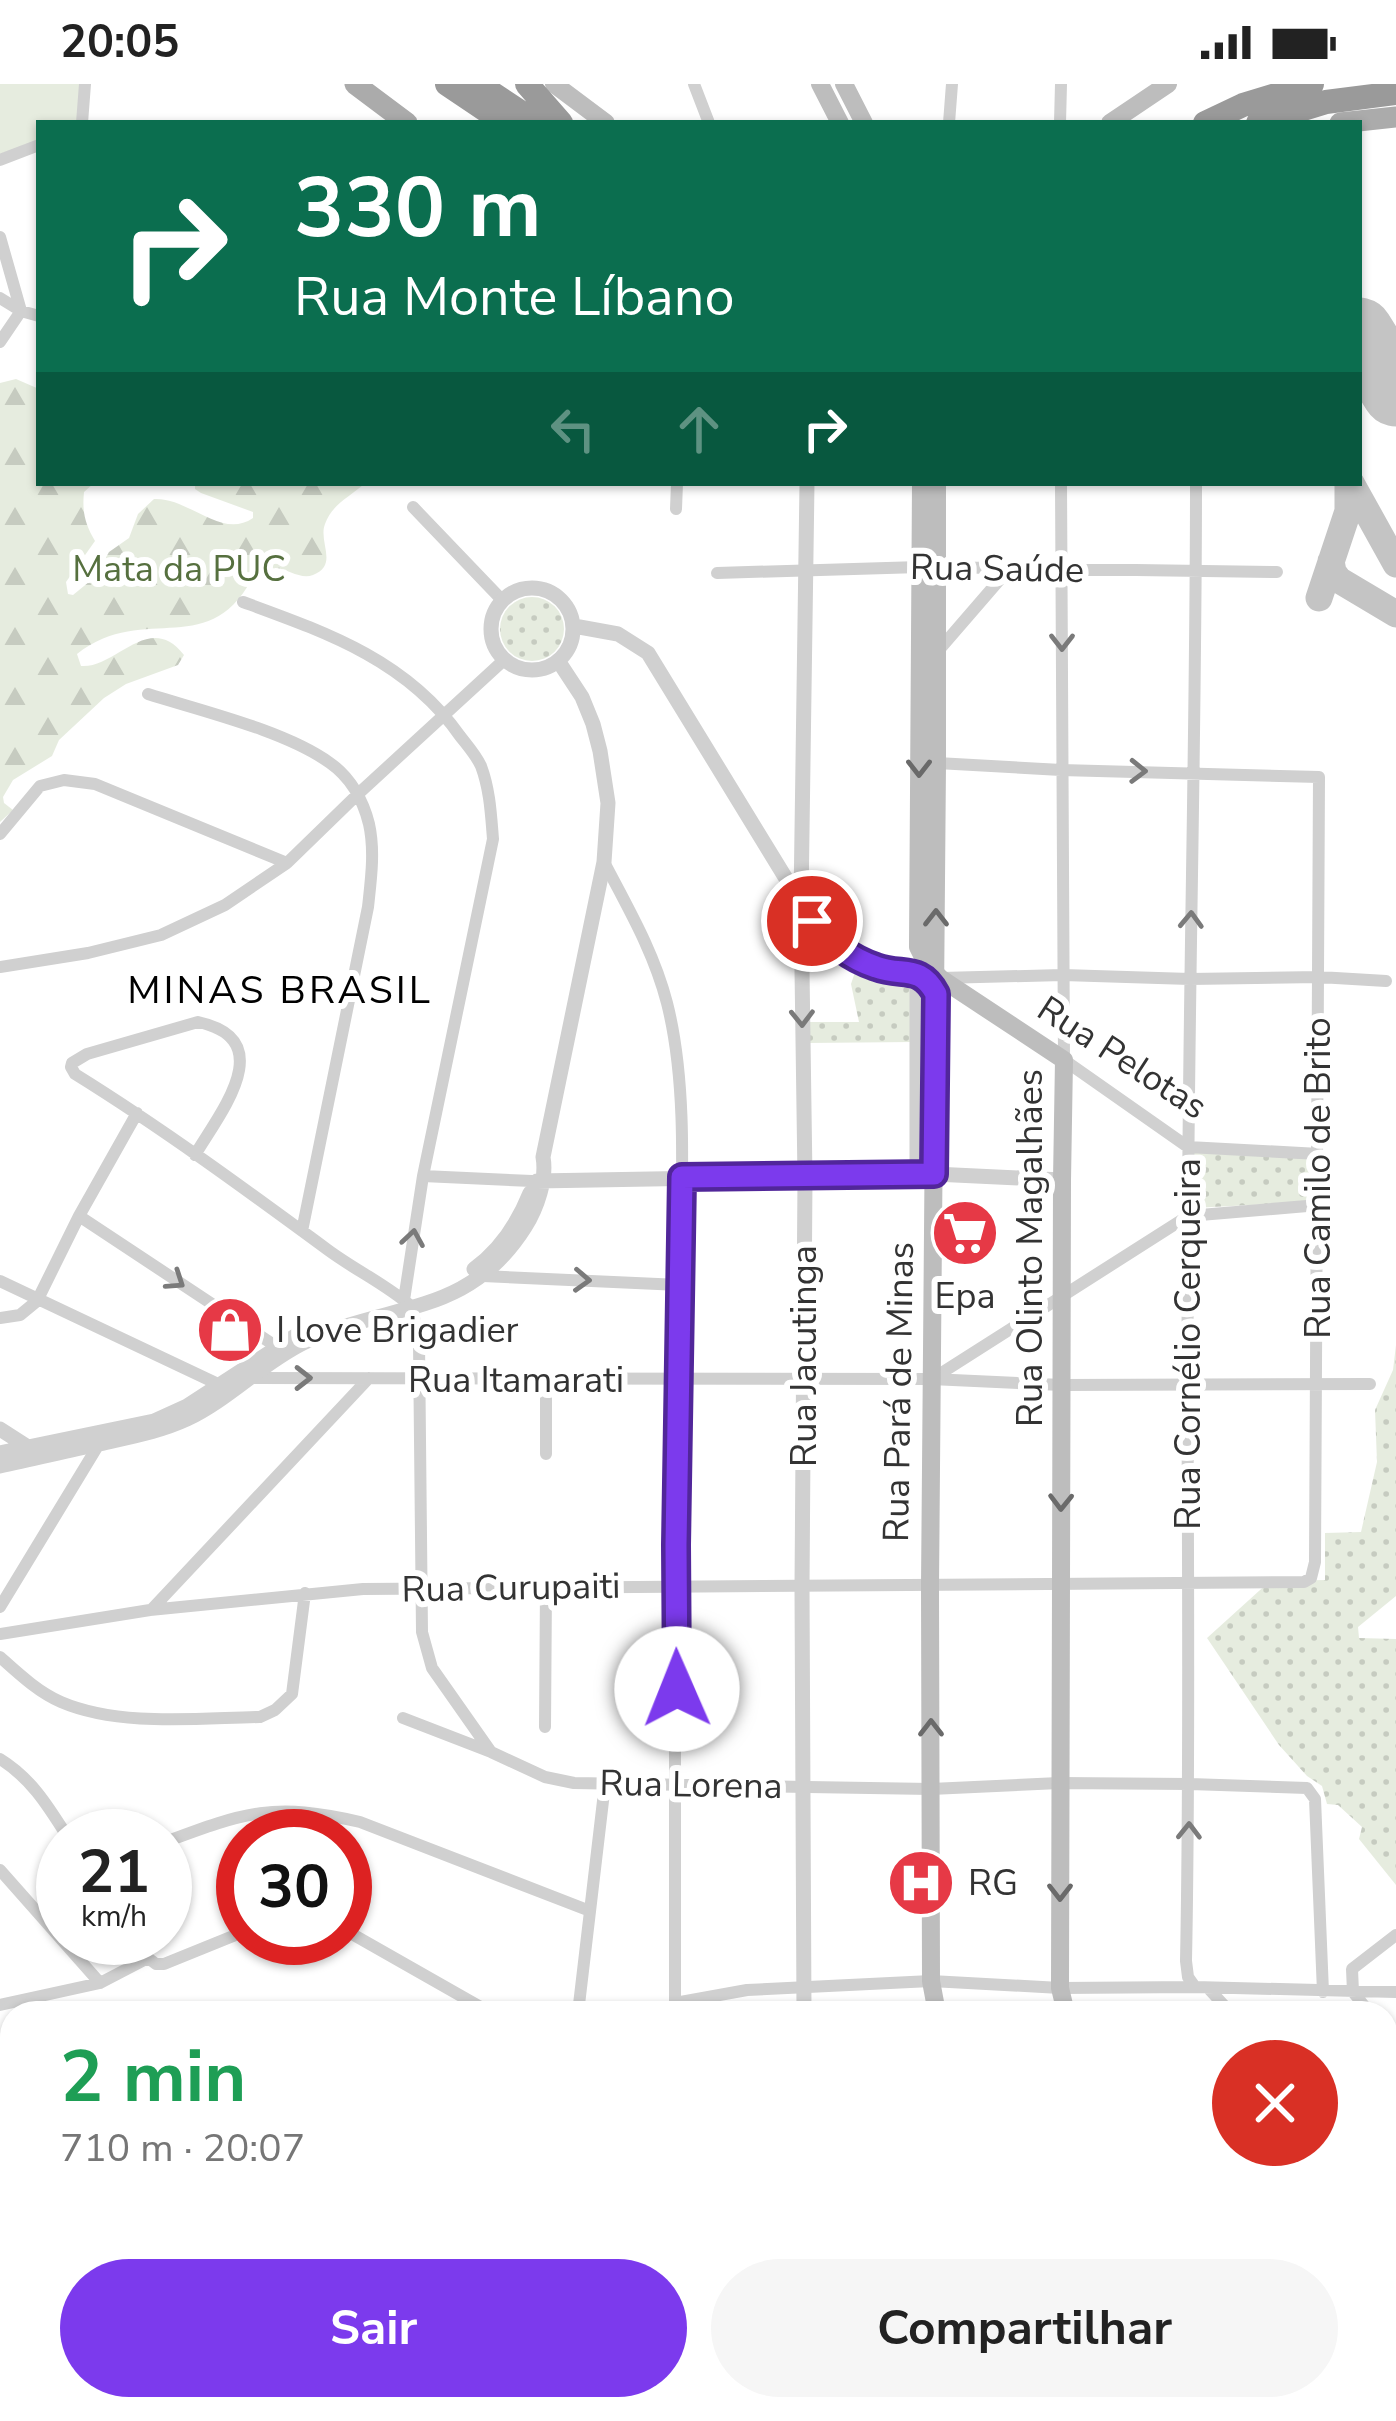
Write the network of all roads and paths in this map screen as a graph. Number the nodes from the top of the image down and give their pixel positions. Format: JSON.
{"nodes":[{"id":1,"x":85,"y":84,"type":"edge"},
{"id":2,"x":355,"y":84,"type":"edge"},
{"id":3,"x":447,"y":84,"type":"edge"},
{"id":4,"x":478,"y":84,"type":"edge"},
{"id":5,"x":527,"y":84,"type":"edge"},
{"id":6,"x":554,"y":84,"type":"edge"},
{"id":7,"x":694,"y":84,"type":"edge"},
{"id":8,"x":820,"y":84,"type":"edge"},
{"id":9,"x":844,"y":84,"type":"edge"},
{"id":10,"x":952,"y":84,"type":"edge"},
{"id":11,"x":1061,"y":84,"type":"edge"},
{"id":12,"x":1168,"y":84,"type":"edge"},
{"id":13,"x":1312,"y":84,"type":"edge"},
{"id":14,"x":1396,"y":93,"type":"edge"},
{"id":15,"x":1396,"y":117,"type":"edge"},
{"id":16,"x":82,"y":120,"type":"edge"},
{"id":17,"x":403,"y":120,"type":"edge"},
{"id":18,"x":501,"y":120,"type":"edge"},
{"id":19,"x":532,"y":120,"type":"edge"},
{"id":20,"x":558,"y":120,"type":"edge"},
{"id":21,"x":602,"y":120,"type":"edge"},
{"id":22,"x":708,"y":120,"type":"edge"},
{"id":23,"x":838,"y":120,"type":"edge"},
{"id":24,"x":862,"y":120,"type":"edge"},
{"id":25,"x":949,"y":120,"type":"edge"},
{"id":26,"x":1060,"y":120,"type":"edge"},
{"id":27,"x":1114,"y":120,"type":"edge"},
{"id":28,"x":1211,"y":120,"type":"edge"},
{"id":29,"x":1268,"y":120,"type":"edge"},
{"id":30,"x":1362,"y":121,"type":"edge"},
{"id":31,"x":36,"y":146,"type":"edge"},
{"id":32,"x":0,"y":160,"type":"edge"},
{"id":33,"x":0,"y":237,"type":"edge"},
{"id":34,"x":0,"y":298,"type":"edge"},
{"id":35,"x":21,"y":310,"type":"junction"},
{"id":36,"x":36,"y":315,"type":"edge"},
{"id":37,"x":0,"y":342,"type":"edge"},
{"id":38,"x":677,"y":486,"type":"edge"},
{"id":39,"x":807,"y":486,"type":"edge"},
{"id":40,"x":921,"y":486,"type":"edge"},
{"id":41,"x":937,"y":486,"type":"edge"},
{"id":42,"x":1061,"y":486,"type":"edge"},
{"id":43,"x":1196,"y":486,"type":"edge"},
{"id":44,"x":413,"y":507,"type":"dead end"},
{"id":45,"x":676,"y":509,"type":"dead end"},
{"id":46,"x":928,"y":567,"type":"junction"},
{"id":47,"x":1008,"y":569,"type":"junction"},
{"id":48,"x":1062,"y":569,"type":"junction"},
{"id":49,"x":806,"y":572,"type":"junction"},
{"id":50,"x":1196,"y":572,"type":"junction"},
{"id":51,"x":1277,"y":572,"type":"dead end"},
{"id":52,"x":717,"y":573,"type":"dead end"},
{"id":53,"x":502,"y":600,"type":"junction"},
{"id":54,"x":243,"y":602,"type":"dead end"},
{"id":55,"x":574,"y":626,"type":"junction"},
{"id":56,"x":937,"y":652,"type":"junction"},
{"id":57,"x":504,"y":660,"type":"junction"},
{"id":58,"x":559,"y":662,"type":"junction"},
{"id":59,"x":148,"y":694,"type":"dead end"},
{"id":60,"x":446,"y":715,"type":"junction"},
{"id":61,"x":938,"y":763,"type":"junction"},
{"id":62,"x":1061,"y":770,"type":"junction"},
{"id":63,"x":1196,"y":772,"type":"junction"},
{"id":64,"x":358,"y":794,"type":"junction"},
{"id":65,"x":0,"y":834,"type":"edge"},
{"id":66,"x":604,"y":862,"type":"junction"},
{"id":67,"x":287,"y":863,"type":"junction"},
{"id":68,"x":801,"y":901,"type":"junction"},
{"id":69,"x":918,"y":947,"type":"joint"},
{"id":70,"x":0,"y":968,"type":"edge"},
{"id":71,"x":1063,"y":975,"type":"junction"},
{"id":72,"x":1319,"y":976,"type":"junction"},
{"id":73,"x":1190,"y":979,"type":"junction"},
{"id":74,"x":932,"y":980,"type":"junction"},
{"id":75,"x":1386,"y":981,"type":"dead end"},
{"id":76,"x":1064,"y":1060,"type":"junction"},
{"id":77,"x":137,"y":1113,"type":"junction"},
{"id":78,"x":1188,"y":1147,"type":"junction"},
{"id":79,"x":1319,"y":1154,"type":"junction"},
{"id":80,"x":195,"y":1155,"type":"junction"},
{"id":81,"x":926,"y":1174,"type":"junction"},
{"id":82,"x":423,"y":1177,"type":"junction"},
{"id":83,"x":682,"y":1177,"type":"junction"},
{"id":84,"x":805,"y":1178,"type":"junction"},
{"id":85,"x":1061,"y":1180,"type":"junction"},
{"id":86,"x":537,"y":1181,"type":"junction"},
{"id":87,"x":1318,"y":1205,"type":"junction"},
{"id":88,"x":79,"y":1216,"type":"junction"},
{"id":89,"x":1187,"y":1216,"type":"junction"},
{"id":90,"x":302,"y":1231,"type":"junction"},
{"id":91,"x":484,"y":1276,"type":"junction"},
{"id":92,"x":0,"y":1281,"type":"edge"},
{"id":93,"x":680,"y":1285,"type":"junction"},
{"id":94,"x":1062,"y":1295,"type":"junction"},
{"id":95,"x":38,"y":1301,"type":"junction"},
{"id":96,"x":408,"y":1304,"type":"junction"},
{"id":97,"x":0,"y":1318,"type":"edge"},
{"id":98,"x":280,"y":1350,"type":"junction"},
{"id":99,"x":245,"y":1374,"type":"junction"},
{"id":100,"x":369,"y":1378,"type":"junction"},
{"id":101,"x":804,"y":1379,"type":"junction"},
{"id":102,"x":931,"y":1379,"type":"junction"},
{"id":103,"x":419,"y":1380,"type":"junction"},
{"id":104,"x":546,"y":1381,"type":"junction"},
{"id":105,"x":678,"y":1381,"type":"junction"},
{"id":106,"x":1187,"y":1384,"type":"junction"},
{"id":107,"x":1317,"y":1384,"type":"junction"},
{"id":108,"x":1370,"y":1384,"type":"dead end"},
{"id":109,"x":220,"y":1385,"type":"junction"},
{"id":110,"x":1062,"y":1385,"type":"junction"},
{"id":111,"x":0,"y":1430,"type":"edge"},
{"id":112,"x":98,"y":1438,"type":"junction"},
{"id":113,"x":0,"y":1453,"type":"edge"},
{"id":114,"x":30,"y":1453,"type":"junction"},
{"id":115,"x":546,"y":1454,"type":"dead end"},
{"id":116,"x":0,"y":1466,"type":"edge"},
{"id":117,"x":1311,"y":1578,"type":"joint"},
{"id":118,"x":1060,"y":1583,"type":"junction"},
{"id":119,"x":1188,"y":1583,"type":"junction"},
{"id":120,"x":546,"y":1586,"type":"junction"},
{"id":121,"x":676,"y":1586,"type":"junction"},
{"id":122,"x":930,"y":1586,"type":"junction"},
{"id":123,"x":802,"y":1587,"type":"junction"},
{"id":124,"x":420,"y":1589,"type":"junction"},
{"id":125,"x":305,"y":1593,"type":"junction"},
{"id":126,"x":0,"y":1607,"type":"edge"},
{"id":127,"x":150,"y":1610,"type":"junction"},
{"id":128,"x":0,"y":1634,"type":"edge"},
{"id":129,"x":0,"y":1657,"type":"edge"},
{"id":130,"x":677,"y":1689,"type":"dead end"},
{"id":131,"x":403,"y":1718,"type":"dead end"},
{"id":132,"x":545,"y":1727,"type":"dead end"},
{"id":133,"x":675,"y":1735,"type":"dead end"},
{"id":134,"x":491,"y":1752,"type":"junction"},
{"id":135,"x":0,"y":1759,"type":"edge"},
{"id":136,"x":1060,"y":1783,"type":"junction"},
{"id":137,"x":604,"y":1784,"type":"junction"},
{"id":138,"x":1190,"y":1784,"type":"junction"},
{"id":139,"x":675,"y":1786,"type":"junction"},
{"id":140,"x":803,"y":1786,"type":"junction"},
{"id":141,"x":932,"y":1789,"type":"junction"},
{"id":142,"x":49,"y":1809,"type":"edge"},
{"id":143,"x":192,"y":1831,"type":"edge"},
{"id":144,"x":3,"y":1879,"type":"edge"},
{"id":145,"x":590,"y":1911,"type":"junction"},
{"id":146,"x":1396,"y":1935,"type":"edge"},
{"id":147,"x":372,"y":1945,"type":"edge"},
{"id":148,"x":135,"y":1965,"type":"edge"},
{"id":149,"x":932,"y":1982,"type":"junction"},
{"id":150,"x":100,"y":1983,"type":"junction"},
{"id":151,"x":803,"y":1987,"type":"junction"},
{"id":152,"x":1060,"y":1988,"type":"junction"},
{"id":153,"x":1201,"y":1988,"type":"junction"},
{"id":154,"x":1323,"y":1992,"type":"junction"},
{"id":155,"x":1353,"y":1992,"type":"junction"},
{"id":156,"x":1396,"y":1993,"type":"edge"},
{"id":157,"x":18,"y":2001,"type":"edge"},
{"id":158,"x":469,"y":2001,"type":"edge"},
{"id":159,"x":579,"y":2001,"type":"edge"},
{"id":160,"x":675,"y":2001,"type":"edge"},
{"id":161,"x":703,"y":2001,"type":"edge"},
{"id":162,"x":804,"y":2001,"type":"edge"},
{"id":163,"x":935,"y":2001,"type":"edge"},
{"id":164,"x":1063,"y":2001,"type":"edge"},
{"id":165,"x":1217,"y":2001,"type":"edge"},
{"id":166,"x":1360,"y":2001,"type":"edge"}],
"edges":[{"from":1,"to":16,"type":"street"},
{"from":2,"to":17,"type":"main road"},
{"from":3,"to":18,"type":"highway"},
{"from":4,"to":19,"type":"highway"},
{"from":5,"to":20,"type":"highway"},
{"from":6,"to":21,"type":"main road"},
{"from":7,"to":22,"type":"street"},
{"from":8,"to":23,"type":"main road"},
{"from":9,"to":24,"type":"main road"},
{"from":10,"to":25,"type":"street"},
{"from":11,"to":26,"type":"street"},
{"from":12,"to":27,"type":"main road"},
{"from":13,"to":28,"type":"highway"},
{"from":14,"to":29,"type":"highway"},
{"from":15,"to":30,"type":"main road"},
{"from":31,"to":32,"type":"street"},
{"from":33,"to":35,"type":"street"},
{"from":34,"to":35,"type":"street"},
{"from":35,"to":36,"type":"street"},
{"from":35,"to":37,"type":"street"},
{"from":38,"to":45,"type":"street"},
{"from":39,"to":49,"type":"street","name":"Rua Jacutinga"},
{"from":40,"to":46,"type":"main road","name":"Rua Pará de Minas"},
{"from":41,"to":46,"type":"main road","name":"Rua Pará de Minas"},
{"from":42,"to":48,"type":"street","name":"Rua Olinto Magalhães"},
{"from":43,"to":50,"type":"street","name":"Rua Cornélio Cerqueira"},
{"from":44,"to":53,"type":"street"},
{"from":46,"to":47,"type":"street","name":"Rua Saúde"},
{"from":46,"to":49,"type":"street","name":"Rua Saúde"},
{"from":46,"to":56,"type":"main road","name":"Rua Pará de Minas"},
{"from":46,"to":69,"type":"main road","name":"Rua Pará de Minas","one_way":true},
{"from":47,"to":48,"type":"street","name":"Rua Saúde"},
{"from":47,"to":56,"type":"street"},
{"from":48,"to":50,"type":"street","name":"Rua Saúde"},
{"from":48,"to":62,"type":"street","name":"Rua Olinto Magalhães","one_way":true},
{"from":49,"to":52,"type":"street","name":"Rua Saúde"},
{"from":49,"to":68,"type":"street","name":"Rua Jacutinga"},
{"from":50,"to":51,"type":"street","name":"Rua Saúde"},
{"from":50,"to":63,"type":"street","name":"Rua Cornélio Cerqueira"},
{"from":53,"to":55,"type":"street"},
{"from":53,"to":57,"type":"street"},
{"from":54,"to":60,"type":"street","name":"Rua Lorena"},
{"from":55,"to":58,"type":"street"},
{"from":55,"to":68,"type":"street"},
{"from":56,"to":61,"type":"main road","name":"Rua Pará de Minas"},
{"from":57,"to":58,"type":"street"},
{"from":57,"to":60,"type":"street"},
{"from":58,"to":66,"type":"street"},
{"from":59,"to":64,"type":"street"},
{"from":60,"to":64,"type":"street"},
{"from":60,"to":82,"type":"street","name":"Rua Lorena"},
{"from":61,"to":62,"type":"street"},
{"from":74,"to":61,"type":"main road","name":"Rua Pará de Minas","one_way":true},
{"from":62,"to":63,"type":"street","one_way":true},
{"from":62,"to":71,"type":"street","name":"Rua Olinto Magalhães"},
{"from":63,"to":72,"type":"street","name":"Rua Camilo de Brito"},
{"from":73,"to":63,"type":"street","name":"Rua Cornélio Cerqueira","one_way":true},
{"from":64,"to":67,"type":"street"},
{"from":64,"to":90,"type":"street"},
{"from":65,"to":67,"type":"street"},
{"from":66,"to":83,"type":"street"},
{"from":66,"to":86,"type":"street"},
{"from":67,"to":70,"type":"street"},
{"from":68,"to":74,"type":"street"},
{"from":68,"to":84,"type":"street","name":"Rua Jacutinga","one_way":true},
{"from":69,"to":74,"type":"main road","name":"Rua Pelotas"},
{"from":71,"to":73,"type":"street"},
{"from":71,"to":74,"type":"street"},
{"from":71,"to":76,"type":"street","name":"Rua Olinto Magalhães"},
{"from":72,"to":73,"type":"street"},
{"from":72,"to":75,"type":"street"},
{"from":72,"to":79,"type":"street","name":"Rua Camilo de Brito"},
{"from":73,"to":78,"type":"street","name":"Rua Cornélio Cerqueira"},
{"from":74,"to":76,"type":"main road","name":"Rua Pelotas"},
{"from":74,"to":81,"type":"main road","name":"Rua Pará de Minas"},
{"from":74,"to":81,"type":"street","name":"Rua Pará de Minas"},
{"from":76,"to":78,"type":"street","name":"Rua Pelotas"},
{"from":76,"to":85,"type":"main road","name":"Rua Olinto Magalhães"},
{"from":77,"to":80,"type":"street"},
{"from":77,"to":80,"type":"street"},
{"from":77,"to":88,"type":"street"},
{"from":78,"to":79,"type":"street","name":"Rua Pelotas"},
{"from":78,"to":89,"type":"street","name":"Rua Cornélio Cerqueira"},
{"from":79,"to":87,"type":"street","name":"Rua Camilo de Brito"},
{"from":80,"to":90,"type":"street"},
{"from":81,"to":84,"type":"street"},
{"from":81,"to":85,"type":"street"},
{"from":81,"to":102,"type":"main road","name":"Rua Pará de Minas"},
{"from":82,"to":86,"type":"street"},
{"from":96,"to":82,"type":"street","name":"Rua Lorena","one_way":true},
{"from":83,"to":84,"type":"street"},
{"from":83,"to":86,"type":"street"},
{"from":83,"to":93,"type":"street"},
{"from":84,"to":101,"type":"street","name":"Rua Jacutinga"},
{"from":85,"to":94,"type":"main road","name":"Rua Olinto Magalhães"},
{"from":86,"to":91,"type":"street"},
{"from":86,"to":96,"type":"street"},
{"from":87,"to":89,"type":"street"},
{"from":87,"to":107,"type":"street","name":"Rua Camilo de Brito"},
{"from":88,"to":95,"type":"street"},
{"from":88,"to":98,"type":"street","one_way":true},
{"from":89,"to":94,"type":"street"},
{"from":89,"to":106,"type":"street","name":"Rua Cornélio Cerqueira"},
{"from":90,"to":96,"type":"street"},
{"from":91,"to":93,"type":"street","one_way":true},
{"from":91,"to":96,"type":"street"},
{"from":92,"to":95,"type":"street"},
{"from":93,"to":105,"type":"street"},
{"from":94,"to":102,"type":"street"},
{"from":94,"to":110,"type":"main road","name":"Rua Olinto Magalhães"},
{"from":95,"to":97,"type":"street"},
{"from":95,"to":109,"type":"street"},
{"from":96,"to":98,"type":"street"},
{"from":96,"to":103,"type":"street","name":"Rua Lorena"},
{"from":98,"to":99,"type":"street"},
{"from":99,"to":100,"type":"street","name":"Rua Itamarati","one_way":true},
{"from":99,"to":109,"type":"street"},
{"from":99,"to":112,"type":"street"},
{"from":100,"to":103,"type":"street","name":"Rua Itamarati"},
{"from":100,"to":127,"type":"street"},
{"from":101,"to":102,"type":"street","name":"Rua Itamarati"},
{"from":101,"to":105,"type":"street","name":"Rua Itamarati"},
{"from":101,"to":123,"type":"street","name":"Rua Jacutinga"},
{"from":102,"to":110,"type":"street","name":"Rua Itamarati"},
{"from":102,"to":122,"type":"main road","name":"Rua Pará de Minas"},
{"from":103,"to":104,"type":"street","name":"Rua Itamarati"},
{"from":103,"to":124,"type":"street","name":"Rua Lorena"},
{"from":104,"to":105,"type":"street","name":"Rua Itamarati"},
{"from":104,"to":115,"type":"street"},
{"from":105,"to":121,"type":"street"},
{"from":106,"to":107,"type":"street","name":"Rua Itamarati"},
{"from":106,"to":110,"type":"street","name":"Rua Itamarati"},
{"from":106,"to":119,"type":"street","name":"Rua Cornélio Cerqueira"},
{"from":107,"to":108,"type":"street","name":"Rua Itamarati"},
{"from":107,"to":117,"type":"street","name":"Rua Camilo de Brito"},
{"from":109,"to":112,"type":"street"},
{"from":110,"to":118,"type":"main road","name":"Rua Olinto Magalhães","one_way":true},
{"from":111,"to":114,"type":"street"},
{"from":112,"to":114,"type":"street"},
{"from":112,"to":126,"type":"street"},
{"from":113,"to":114,"type":"street"},
{"from":114,"to":116,"type":"street"},
{"from":117,"to":119,"type":"street","name":"Rua Curupaiti"},
{"from":118,"to":119,"type":"street","name":"Rua Curupaiti"},
{"from":118,"to":122,"type":"street","name":"Rua Curupaiti"},
{"from":118,"to":136,"type":"main road","name":"Rua Olinto Magalhães"},
{"from":119,"to":138,"type":"street","name":"Rua Cornélio Cerqueira"},
{"from":120,"to":121,"type":"street","name":"Rua Curupaiti"},
{"from":120,"to":124,"type":"street","name":"Rua Curupaiti"},
{"from":120,"to":132,"type":"street"},
{"from":121,"to":123,"type":"street","name":"Rua Curupaiti"},
{"from":121,"to":130,"type":"street"},
{"from":122,"to":123,"type":"street","name":"Rua Curupaiti"},
{"from":141,"to":122,"type":"main road","name":"Rua Pará de Minas","one_way":true},
{"from":123,"to":140,"type":"street","name":"Rua Jacutinga"},
{"from":124,"to":125,"type":"street","name":"Rua Curupaiti"},
{"from":124,"to":134,"type":"street","name":"Rua Lorena"},
{"from":125,"to":127,"type":"street","name":"Rua Curupaiti"},
{"from":125,"to":129,"type":"street"},
{"from":127,"to":128,"type":"street","name":"Rua Curupaiti"},
{"from":131,"to":134,"type":"street"},
{"from":133,"to":139,"type":"street"},
{"from":134,"to":137,"type":"street","name":"Rua Lorena"},
{"from":135,"to":142,"type":"street"},
{"from":136,"to":138,"type":"street","name":"Rua Lorena"},
{"from":136,"to":141,"type":"street","name":"Rua Lorena"},
{"from":136,"to":152,"type":"main road","name":"Rua Olinto Magalhães","one_way":true},
{"from":137,"to":139,"type":"street","name":"Rua Lorena"},
{"from":137,"to":145,"type":"street"},
{"from":153,"to":138,"type":"street","name":"Rua Cornélio Cerqueira","one_way":true},
{"from":138,"to":154,"type":"street","name":"Rua Lorena"},
{"from":139,"to":140,"type":"street","name":"Rua Lorena"},
{"from":139,"to":160,"type":"street"},
{"from":140,"to":141,"type":"street","name":"Rua Lorena"},
{"from":140,"to":151,"type":"street","name":"Rua Jacutinga"},
{"from":141,"to":149,"type":"main road","name":"Rua Pará de Minas"},
{"from":143,"to":145,"type":"street"},
{"from":144,"to":150,"type":"street"},
{"from":145,"to":159,"type":"street"},
{"from":146,"to":155,"type":"street"},
{"from":147,"to":158,"type":"street"},
{"from":148,"to":150,"type":"street"},
{"from":149,"to":151,"type":"street"},
{"from":149,"to":152,"type":"street"},
{"from":149,"to":163,"type":"main road","name":"Rua Pará de Minas"},
{"from":150,"to":157,"type":"street"},
{"from":151,"to":161,"type":"street"},
{"from":151,"to":162,"type":"street","name":"Rua Jacutinga"},
{"from":152,"to":153,"type":"street"},
{"from":152,"to":164,"type":"main road","name":"Rua Olinto Magalhães"},
{"from":153,"to":154,"type":"street"},
{"from":153,"to":165,"type":"street"},
{"from":154,"to":155,"type":"street"},
{"from":155,"to":156,"type":"street"},
{"from":155,"to":166,"type":"street"}]}
